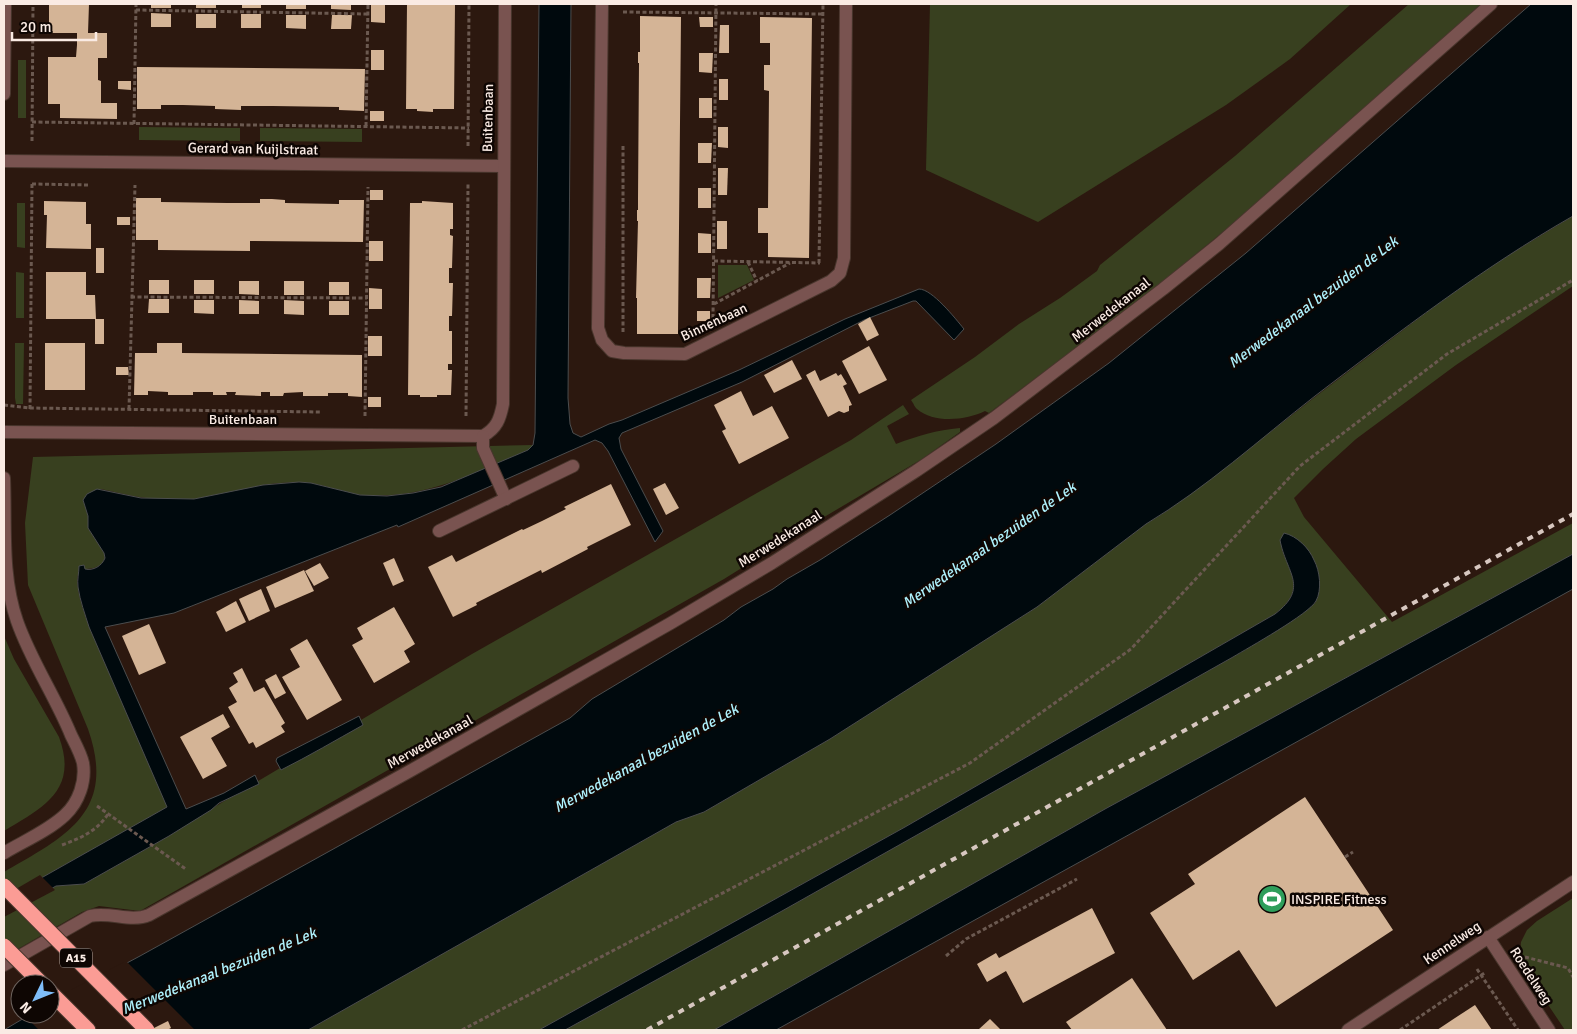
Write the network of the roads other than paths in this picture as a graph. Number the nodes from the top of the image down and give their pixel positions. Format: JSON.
{"nodes":[{"id":1,"x":5,"y":4,"type":"edge"},
{"id":2,"x":504,"y":4,"type":"edge"},
{"id":3,"x":602,"y":4,"type":"edge"},
{"id":4,"x":1491,"y":4,"type":"edge"},
{"id":5,"x":846,"y":9,"type":"edge"},
{"id":6,"x":4,"y":94,"type":"edge"},
{"id":7,"x":4,"y":161,"type":"edge"},
{"id":8,"x":503,"y":166,"type":"junction"},
{"id":9,"x":4,"y":432,"type":"edge"},
{"id":10,"x":483,"y":436,"type":"junction"},
{"id":11,"x":573,"y":466,"type":"dead end"},
{"id":12,"x":4,"y":478,"type":"edge"},
{"id":13,"x":504,"y":494,"type":"junction"},
{"id":14,"x":439,"y":531,"type":"dead end"},
{"id":15,"x":4,"y":853,"type":"edge"},
{"id":16,"x":1573,"y":882,"type":"edge"},
{"id":17,"x":4,"y":886,"type":"edge"},
{"id":18,"x":1488,"y":937,"type":"junction"},
{"id":19,"x":4,"y":946,"type":"edge"},
{"id":20,"x":4,"y":964,"type":"edge"},
{"id":21,"x":32,"y":974,"type":"edge"},
{"id":22,"x":60,"y":1002,"type":"edge"},
{"id":23,"x":88,"y":1030,"type":"edge"},
{"id":24,"x":147,"y":1030,"type":"edge"},
{"id":25,"x":1348,"y":1030,"type":"edge"},
{"id":26,"x":1548,"y":1030,"type":"edge"}],
"edges":[{"from":1,"to":6,"type":"street"},
{"from":2,"to":8,"type":"street","name":"Buitenbaan"},
{"from":3,"to":5,"type":"street","name":"Binnenbaan"},
{"from":4,"to":20,"type":"street","name":"Merwedekanaal"},
{"from":7,"to":8,"type":"street","name":"Gerard van Kuijlstraat"},
{"from":8,"to":10,"type":"street","name":"Buitenbaan"},
{"from":9,"to":10,"type":"street","name":"Buitenbaan"},
{"from":10,"to":13,"type":"street"},
{"from":11,"to":13,"type":"street"},
{"from":12,"to":15,"type":"street"},
{"from":13,"to":14,"type":"street"},
{"from":16,"to":18,"type":"street","name":"Kennelweg"},
{"from":17,"to":24,"type":"highway","number":"A15","bridge":true},
{"from":18,"to":25,"type":"street","name":"Kennelweg"},
{"from":18,"to":26,"type":"street","name":"Roedelweg"},
{"from":19,"to":21,"type":"highway","bridge":true},
{"from":22,"to":23,"type":"highway"}]}
